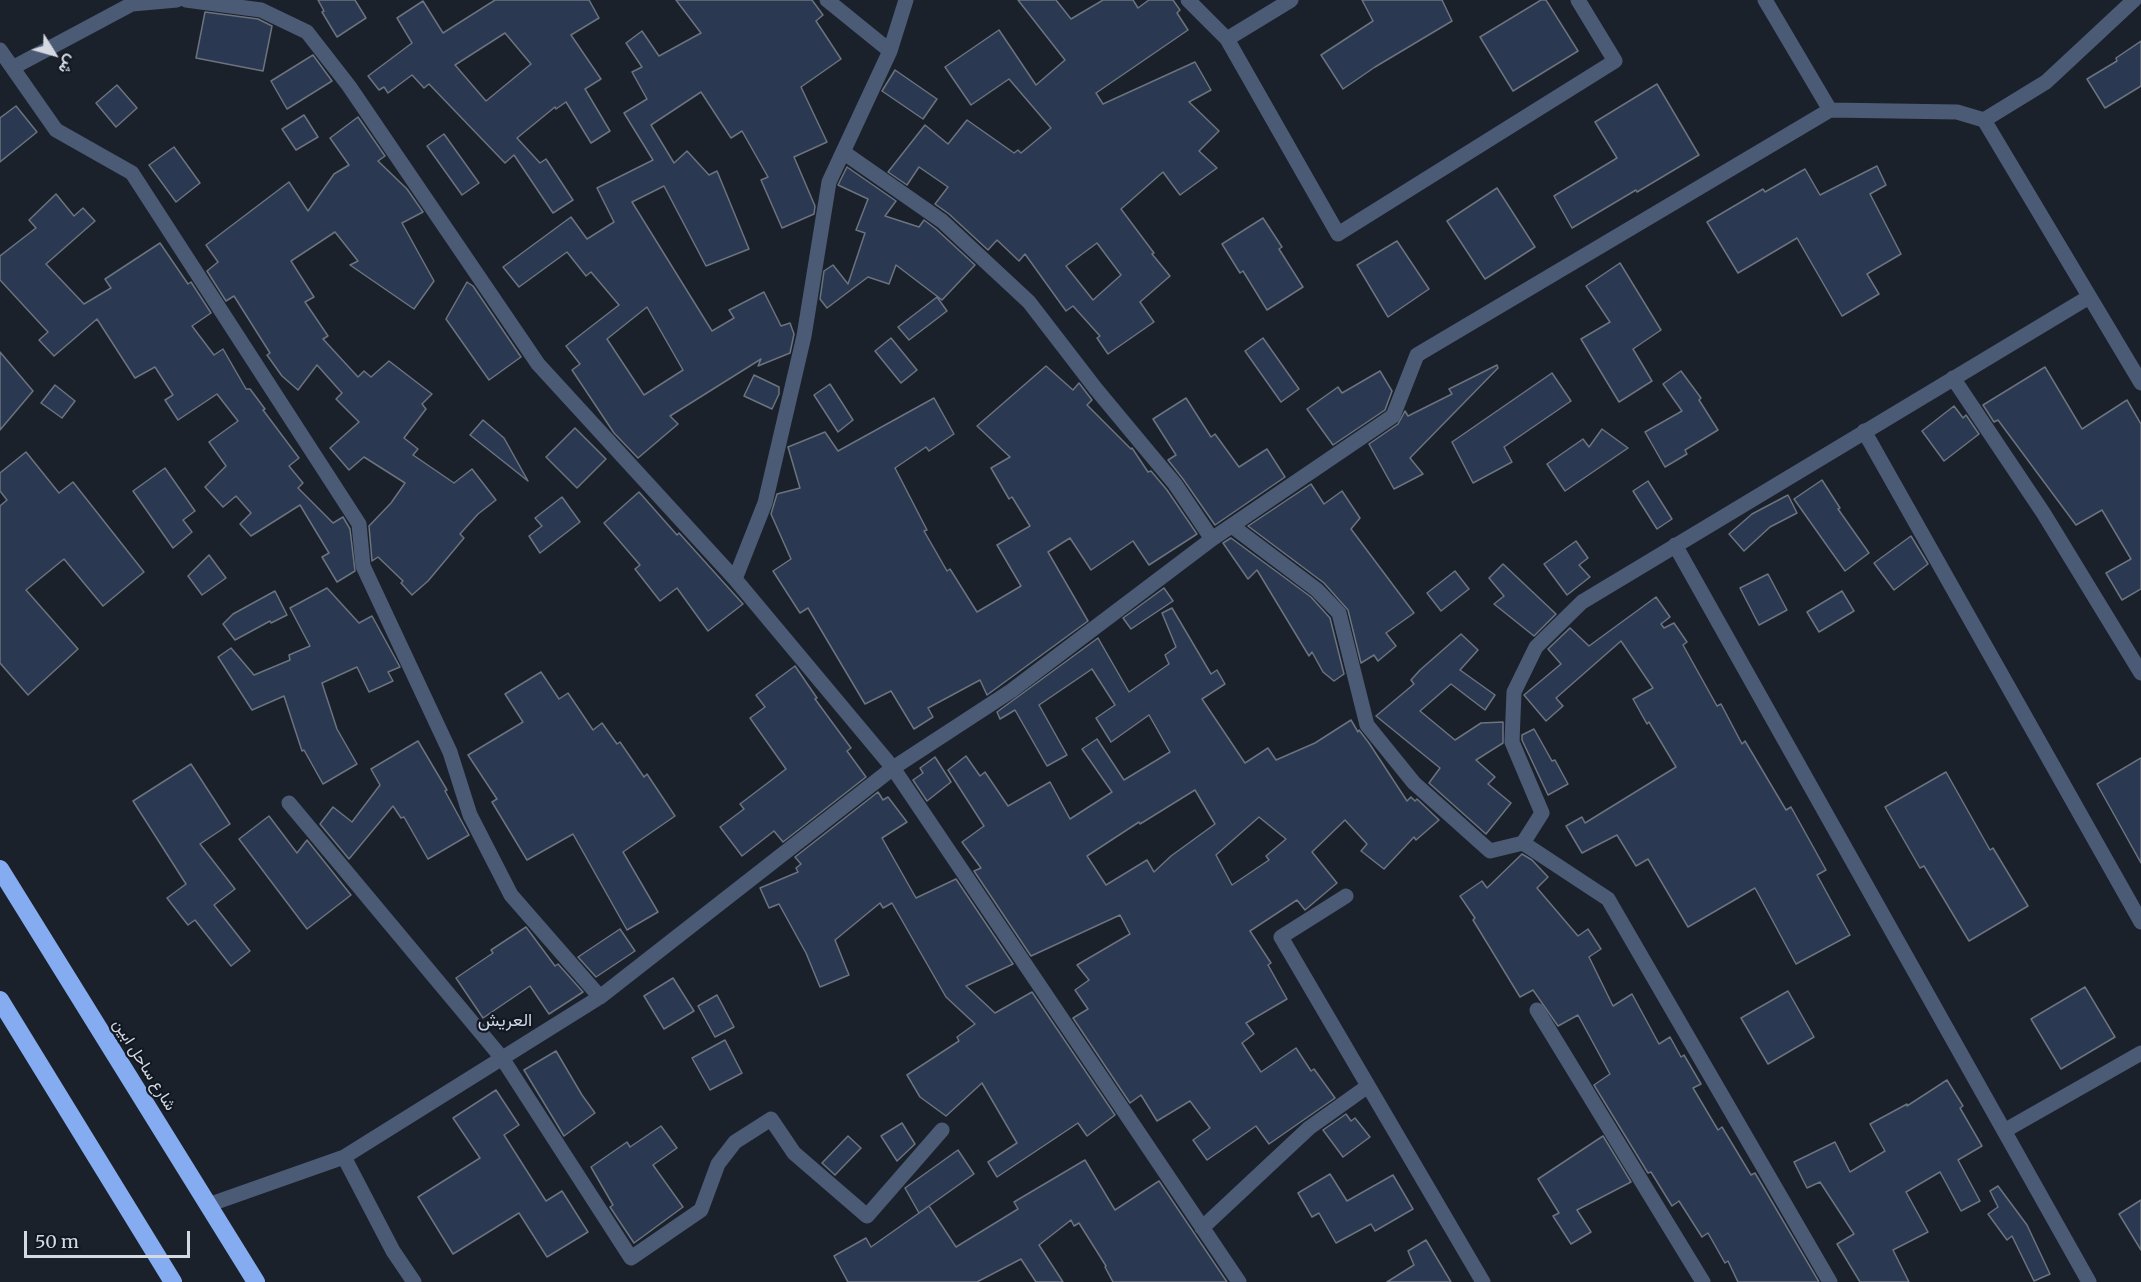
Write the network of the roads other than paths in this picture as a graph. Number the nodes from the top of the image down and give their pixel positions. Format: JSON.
{"nodes":[{"id":1,"x":177,"y":0,"type":"edge"},
{"id":2,"x":186,"y":0,"type":"edge"},
{"id":3,"x":827,"y":0,"type":"edge"},
{"id":4,"x":906,"y":0,"type":"edge"},
{"id":5,"x":1188,"y":0,"type":"edge"},
{"id":6,"x":1291,"y":0,"type":"edge"},
{"id":7,"x":1578,"y":0,"type":"edge"},
{"id":8,"x":1765,"y":0,"type":"edge"},
{"id":9,"x":2134,"y":0,"type":"edge"},
{"id":10,"x":153,"y":1,"type":"edge"},
{"id":11,"x":1227,"y":39,"type":"junction"},
{"id":12,"x":0,"y":51,"type":"edge"},
{"id":13,"x":890,"y":51,"type":"junction"},
{"id":14,"x":14,"y":67,"type":"junction"},
{"id":15,"x":1830,"y":110,"type":"junction"},
{"id":16,"x":1984,"y":120,"type":"junction"},
{"id":17,"x":843,"y":152,"type":"junction"},
{"id":18,"x":2090,"y":297,"type":"junction"},
{"id":19,"x":1953,"y":378,"type":"junction"},
{"id":20,"x":2141,"y":383,"type":"edge"},
{"id":21,"x":1864,"y":431,"type":"junction"},
{"id":22,"x":1232,"y":526,"type":"junction"},
{"id":23,"x":1212,"y":539,"type":"junction"},
{"id":24,"x":1676,"y":544,"type":"junction"},
{"id":25,"x":735,"y":579,"type":"junction"},
{"id":26,"x":2141,"y":673,"type":"edge"},
{"id":27,"x":893,"y":768,"type":"junction"},
{"id":28,"x":289,"y":803,"type":"dead end"},
{"id":29,"x":1522,"y":843,"type":"junction"},
{"id":30,"x":0,"y":869,"type":"edge"},
{"id":31,"x":1346,"y":896,"type":"dead end"},
{"id":32,"x":2141,"y":922,"type":"edge"},
{"id":33,"x":600,"y":997,"type":"junction"},
{"id":34,"x":0,"y":1000,"type":"edge"},
{"id":35,"x":1537,"y":1010,"type":"dead end"},
{"id":36,"x":2141,"y":1053,"type":"edge"},
{"id":37,"x":502,"y":1058,"type":"junction"},
{"id":38,"x":1368,"y":1086,"type":"junction"},
{"id":39,"x":942,"y":1130,"type":"dead end"},
{"id":40,"x":2004,"y":1131,"type":"junction"},
{"id":41,"x":344,"y":1158,"type":"junction"},
{"id":42,"x":208,"y":1205,"type":"junction"},
{"id":43,"x":1203,"y":1228,"type":"junction"},
{"id":44,"x":173,"y":1282,"type":"edge"},
{"id":45,"x":256,"y":1282,"type":"edge"},
{"id":46,"x":414,"y":1282,"type":"edge"},
{"id":47,"x":1239,"y":1282,"type":"edge"},
{"id":48,"x":1483,"y":1282,"type":"edge"},
{"id":49,"x":1703,"y":1282,"type":"edge"},
{"id":50,"x":1830,"y":1282,"type":"edge"},
{"id":51,"x":2089,"y":1282,"type":"edge"}],
"edges":[{"from":1,"to":10,"type":"street"},
{"from":2,"to":25,"type":"street"},
{"from":3,"to":13,"type":"street"},
{"from":4,"to":13,"type":"street"},
{"from":5,"to":11,"type":"street"},
{"from":6,"to":11,"type":"street"},
{"from":7,"to":11,"type":"street"},
{"from":8,"to":15,"type":"street"},
{"from":9,"to":16,"type":"street"},
{"from":10,"to":14,"type":"street"},
{"from":12,"to":14,"type":"street"},
{"from":13,"to":17,"type":"street"},
{"from":14,"to":33,"type":"street"},
{"from":15,"to":16,"type":"street"},
{"from":15,"to":22,"type":"street"},
{"from":16,"to":18,"type":"street"},
{"from":17,"to":23,"type":"street"},
{"from":17,"to":25,"type":"street"},
{"from":18,"to":19,"type":"street"},
{"from":18,"to":20,"type":"street"},
{"from":19,"to":21,"type":"street"},
{"from":19,"to":26,"type":"street"},
{"from":21,"to":24,"type":"street"},
{"from":21,"to":32,"type":"street"},
{"from":22,"to":23,"type":"street"},
{"from":22,"to":29,"type":"street"},
{"from":23,"to":27,"type":"street"},
{"from":24,"to":29,"type":"street"},
{"from":24,"to":40,"type":"street"},
{"from":25,"to":27,"type":"street"},
{"from":27,"to":33,"type":"street"},
{"from":27,"to":43,"type":"street"},
{"from":28,"to":37,"type":"street"},
{"from":29,"to":50,"type":"street"},
{"from":30,"to":42,"type":"highway","name":"شارع ساحل ابين"},
{"from":31,"to":38,"type":"street"},
{"from":33,"to":37,"type":"street"},
{"from":34,"to":44,"type":"highway"},
{"from":35,"to":49,"type":"street"},
{"from":36,"to":40,"type":"street"},
{"from":37,"to":39,"type":"street"},
{"from":37,"to":41,"type":"street"},
{"from":38,"to":43,"type":"street"},
{"from":38,"to":48,"type":"street"},
{"from":40,"to":51,"type":"street"},
{"from":41,"to":42,"type":"street"},
{"from":41,"to":46,"type":"street"},
{"from":42,"to":45,"type":"highway","name":"شارع ساحل ابين"},
{"from":43,"to":47,"type":"street"}]}
